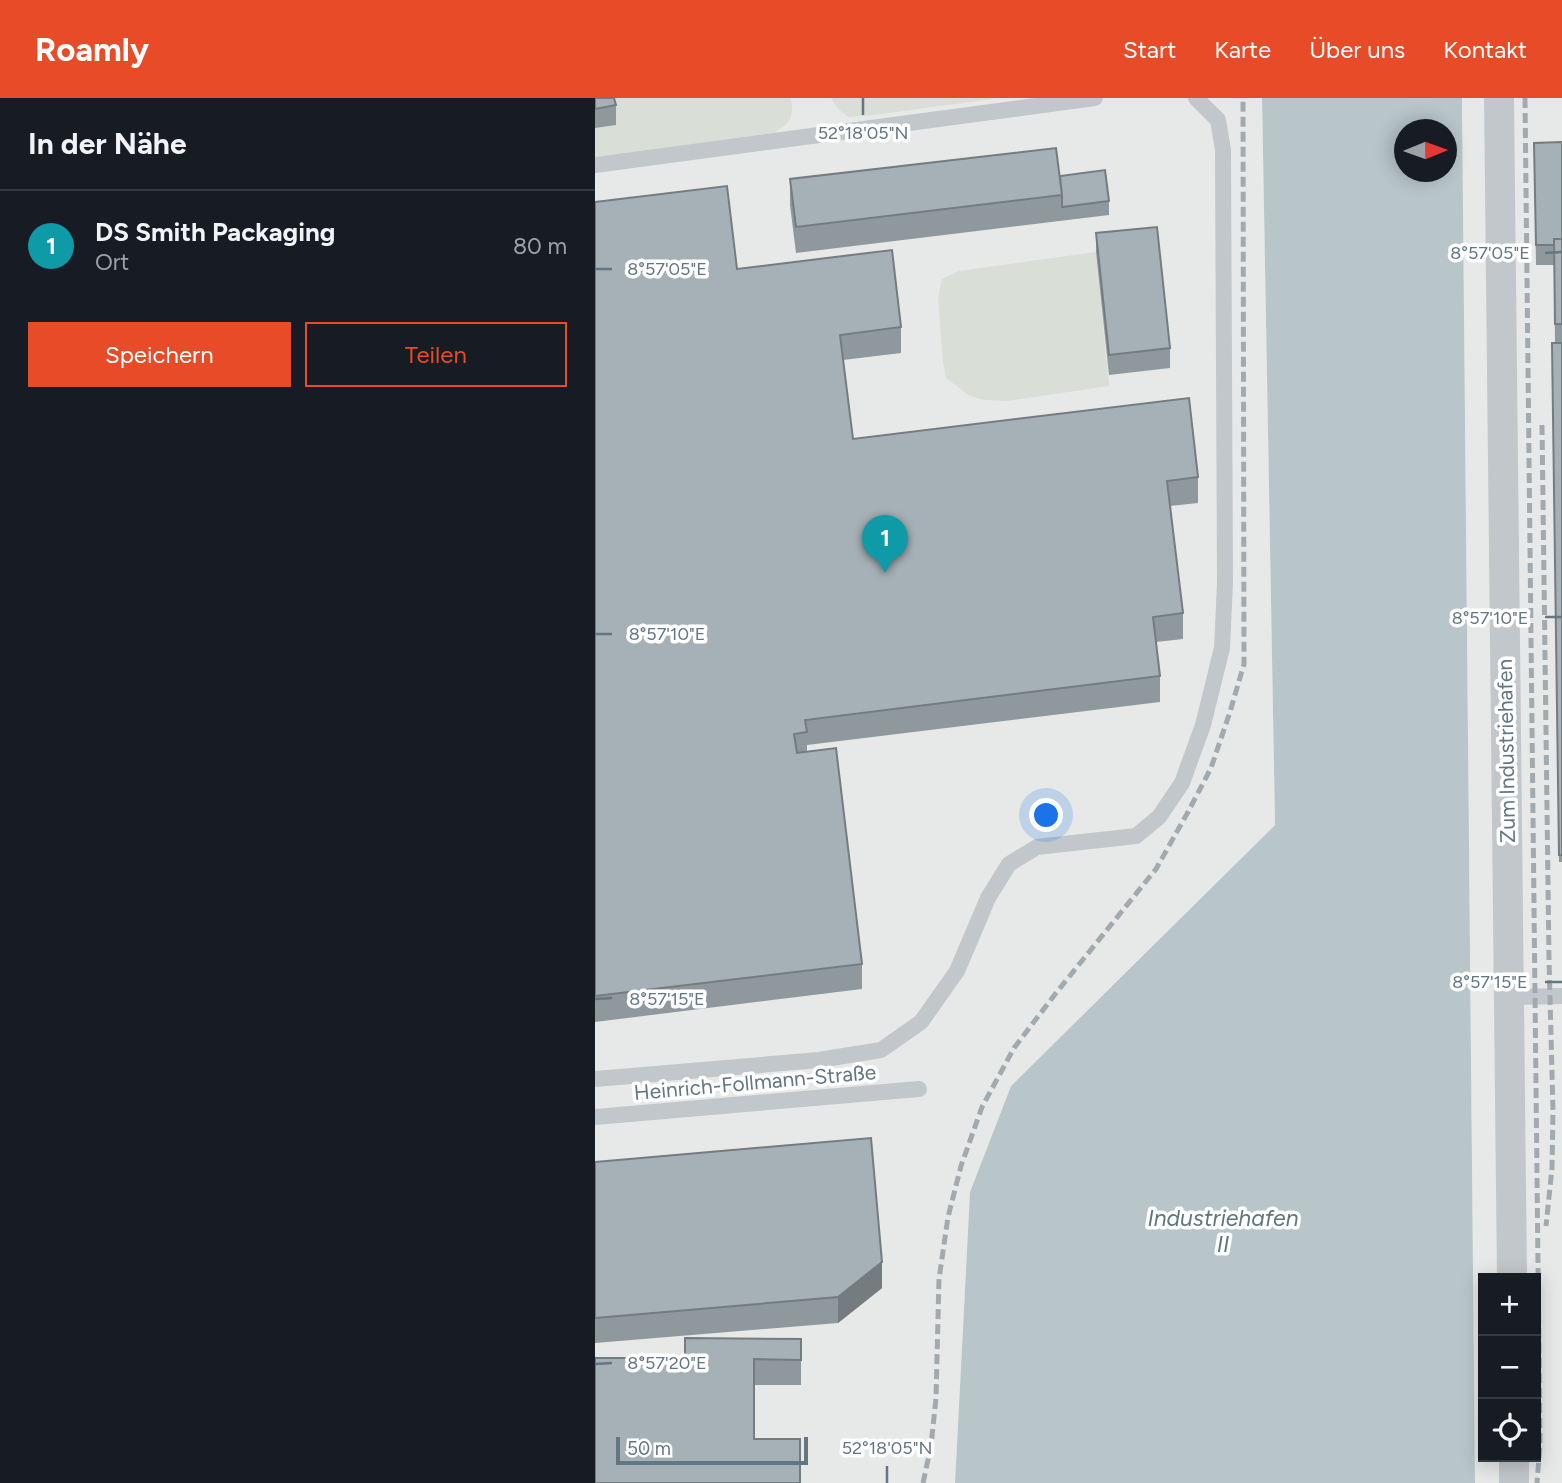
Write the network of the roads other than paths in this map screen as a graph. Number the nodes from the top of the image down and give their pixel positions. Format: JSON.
{"nodes":[{"id":1,"x":1095,"y":98,"type":"edge"},
{"id":2,"x":1196,"y":98,"type":"edge"},
{"id":3,"x":1499,"y":98,"type":"edge"},
{"id":4,"x":595,"y":166,"type":"edge"},
{"id":5,"x":1562,"y":996,"type":"edge"},
{"id":6,"x":1509,"y":997,"type":"junction"},
{"id":7,"x":595,"y":1079,"type":"edge"},
{"id":8,"x":919,"y":1089,"type":"dead end"},
{"id":9,"x":595,"y":1117,"type":"edge"},
{"id":10,"x":1512,"y":1273,"type":"edge"},
{"id":11,"x":1514,"y":1462,"type":"edge"},
{"id":12,"x":1514,"y":1483,"type":"edge"}],
"edges":[{"from":1,"to":4,"type":"lane"},
{"from":2,"to":7,"type":"lane"},
{"from":3,"to":6,"type":"street","name":"Zum Industriehafen"},
{"from":5,"to":6,"type":"lane"},
{"from":6,"to":10,"type":"street","name":"Zum Industriehafen"},
{"from":8,"to":9,"type":"lane","name":"Heinrich-Follmann-Straße"},
{"from":11,"to":12,"type":"street"}]}
